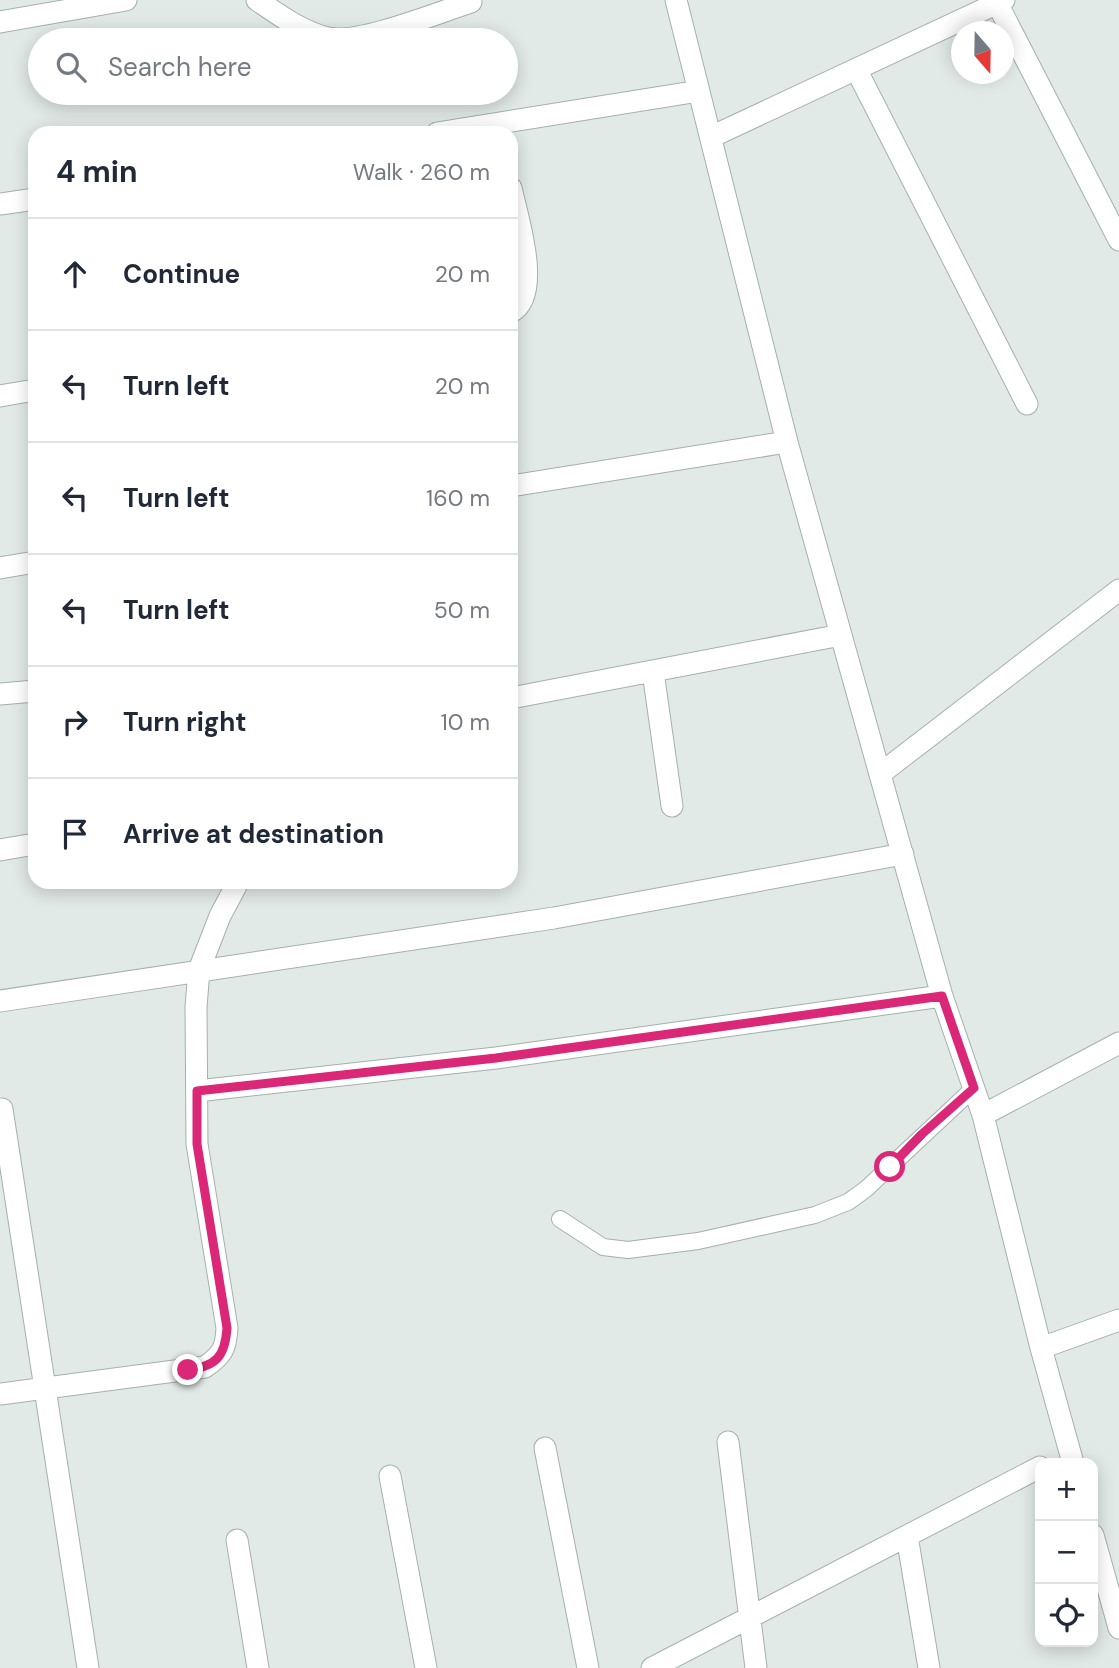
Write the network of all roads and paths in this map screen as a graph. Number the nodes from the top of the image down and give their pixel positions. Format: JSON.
{"nodes":[{"id":1,"x":126,"y":0,"type":"edge"},
{"id":2,"x":257,"y":0,"type":"edge"},
{"id":3,"x":677,"y":0,"type":"edge"},
{"id":4,"x":471,"y":2,"type":"dead end"},
{"id":5,"x":1000,"y":2,"type":"edge"},
{"id":6,"x":0,"y":22,"type":"edge"},
{"id":7,"x":300,"y":28,"type":"edge"},
{"id":8,"x":390,"y":28,"type":"edge"},
{"id":9,"x":856,"y":69,"type":"junction"},
{"id":10,"x":699,"y":90,"type":"junction"},
{"id":11,"x":510,"y":126,"type":"edge"},
{"id":12,"x":711,"y":137,"type":"junction"},
{"id":13,"x":28,"y":200,"type":"edge"},
{"id":14,"x":0,"y":204,"type":"edge"},
{"id":15,"x":518,"y":223,"type":"edge"},
{"id":16,"x":1119,"y":240,"type":"edge"},
{"id":17,"x":518,"y":306,"type":"edge"},
{"id":18,"x":28,"y":391,"type":"edge"},
{"id":19,"x":0,"y":396,"type":"edge"},
{"id":20,"x":1027,"y":404,"type":"dead end"},
{"id":21,"x":787,"y":442,"type":"junction"},
{"id":22,"x":518,"y":485,"type":"edge"},
{"id":23,"x":28,"y":563,"type":"edge"},
{"id":24,"x":0,"y":568,"type":"edge"},
{"id":25,"x":1119,"y":590,"type":"edge"},
{"id":26,"x":841,"y":635,"type":"junction"},
{"id":27,"x":653,"y":672,"type":"junction"},
{"id":28,"x":28,"y":692,"type":"edge"},
{"id":29,"x":0,"y":694,"type":"edge"},
{"id":30,"x":518,"y":697,"type":"edge"},
{"id":31,"x":880,"y":774,"type":"junction"},
{"id":32,"x":672,"y":806,"type":"dead end"},
{"id":33,"x":28,"y":845,"type":"edge"},
{"id":34,"x":0,"y":850,"type":"edge"},
{"id":35,"x":903,"y":854,"type":"junction"},
{"id":36,"x":234,"y":889,"type":"edge"},
{"id":37,"x":199,"y":970,"type":"junction"},
{"id":38,"x":942,"y":996,"type":"junction"},
{"id":39,"x":0,"y":1001,"type":"edge"},
{"id":40,"x":1119,"y":1043,"type":"edge"},
{"id":41,"x":974,"y":1088,"type":"junction"},
{"id":42,"x":197,"y":1091,"type":"junction"},
{"id":43,"x":2,"y":1109,"type":"dead end"},
{"id":44,"x":983,"y":1115,"type":"junction"},
{"id":45,"x":560,"y":1219,"type":"dead end"},
{"id":46,"x":1119,"y":1320,"type":"edge"},
{"id":47,"x":1041,"y":1348,"type":"junction"},
{"id":48,"x":45,"y":1388,"type":"junction"},
{"id":49,"x":0,"y":1394,"type":"edge"},
{"id":50,"x":728,"y":1442,"type":"dead end"},
{"id":51,"x":545,"y":1448,"type":"dead end"},
{"id":52,"x":1071,"y":1457,"type":"edge"},
{"id":53,"x":1035,"y":1470,"type":"edge"},
{"id":54,"x":390,"y":1476,"type":"dead end"},
{"id":55,"x":907,"y":1536,"type":"junction"},
{"id":56,"x":237,"y":1540,"type":"dead end"},
{"id":57,"x":1098,"y":1553,"type":"edge"},
{"id":58,"x":749,"y":1618,"type":"junction"},
{"id":59,"x":1119,"y":1629,"type":"edge"},
{"id":60,"x":88,"y":1668,"type":"edge"},
{"id":61,"x":258,"y":1668,"type":"edge"},
{"id":62,"x":426,"y":1668,"type":"edge"},
{"id":63,"x":588,"y":1668,"type":"edge"},
{"id":64,"x":652,"y":1668,"type":"edge"},
{"id":65,"x":756,"y":1668,"type":"edge"},
{"id":66,"x":929,"y":1668,"type":"edge"}],
"edges":[{"from":1,"to":6,"type":"street"},
{"from":2,"to":7,"type":"street"},
{"from":3,"to":10,"type":"street"},
{"from":4,"to":8,"type":"street"},
{"from":5,"to":9,"type":"street"},
{"from":5,"to":16,"type":"street"},
{"from":9,"to":12,"type":"street"},
{"from":9,"to":20,"type":"street"},
{"from":10,"to":11,"type":"street"},
{"from":10,"to":12,"type":"street"},
{"from":12,"to":21,"type":"street"},
{"from":13,"to":14,"type":"street"},
{"from":15,"to":17,"type":"street"},
{"from":18,"to":19,"type":"street"},
{"from":21,"to":22,"type":"street"},
{"from":21,"to":26,"type":"street"},
{"from":23,"to":24,"type":"street"},
{"from":25,"to":31,"type":"street"},
{"from":26,"to":27,"type":"street"},
{"from":26,"to":31,"type":"street"},
{"from":27,"to":30,"type":"street"},
{"from":27,"to":32,"type":"street"},
{"from":28,"to":29,"type":"street"},
{"from":31,"to":35,"type":"street"},
{"from":33,"to":34,"type":"street"},
{"from":35,"to":37,"type":"street"},
{"from":35,"to":38,"type":"street"},
{"from":36,"to":37,"type":"street"},
{"from":37,"to":39,"type":"street"},
{"from":37,"to":42,"type":"street"},
{"from":38,"to":41,"type":"street"},
{"from":38,"to":42,"type":"street"},
{"from":40,"to":44,"type":"street"},
{"from":41,"to":44,"type":"street"},
{"from":41,"to":45,"type":"lane"},
{"from":42,"to":48,"type":"street"},
{"from":43,"to":48,"type":"street"},
{"from":44,"to":47,"type":"street"},
{"from":46,"to":47,"type":"street"},
{"from":47,"to":52,"type":"street"},
{"from":48,"to":49,"type":"street"},
{"from":48,"to":60,"type":"street"},
{"from":50,"to":58,"type":"street"},
{"from":51,"to":63,"type":"street"},
{"from":53,"to":55,"type":"street"},
{"from":54,"to":62,"type":"street"},
{"from":55,"to":58,"type":"street"},
{"from":55,"to":66,"type":"street"},
{"from":56,"to":61,"type":"street"},
{"from":57,"to":59,"type":"street"},
{"from":58,"to":64,"type":"street"},
{"from":58,"to":65,"type":"street"}]}
